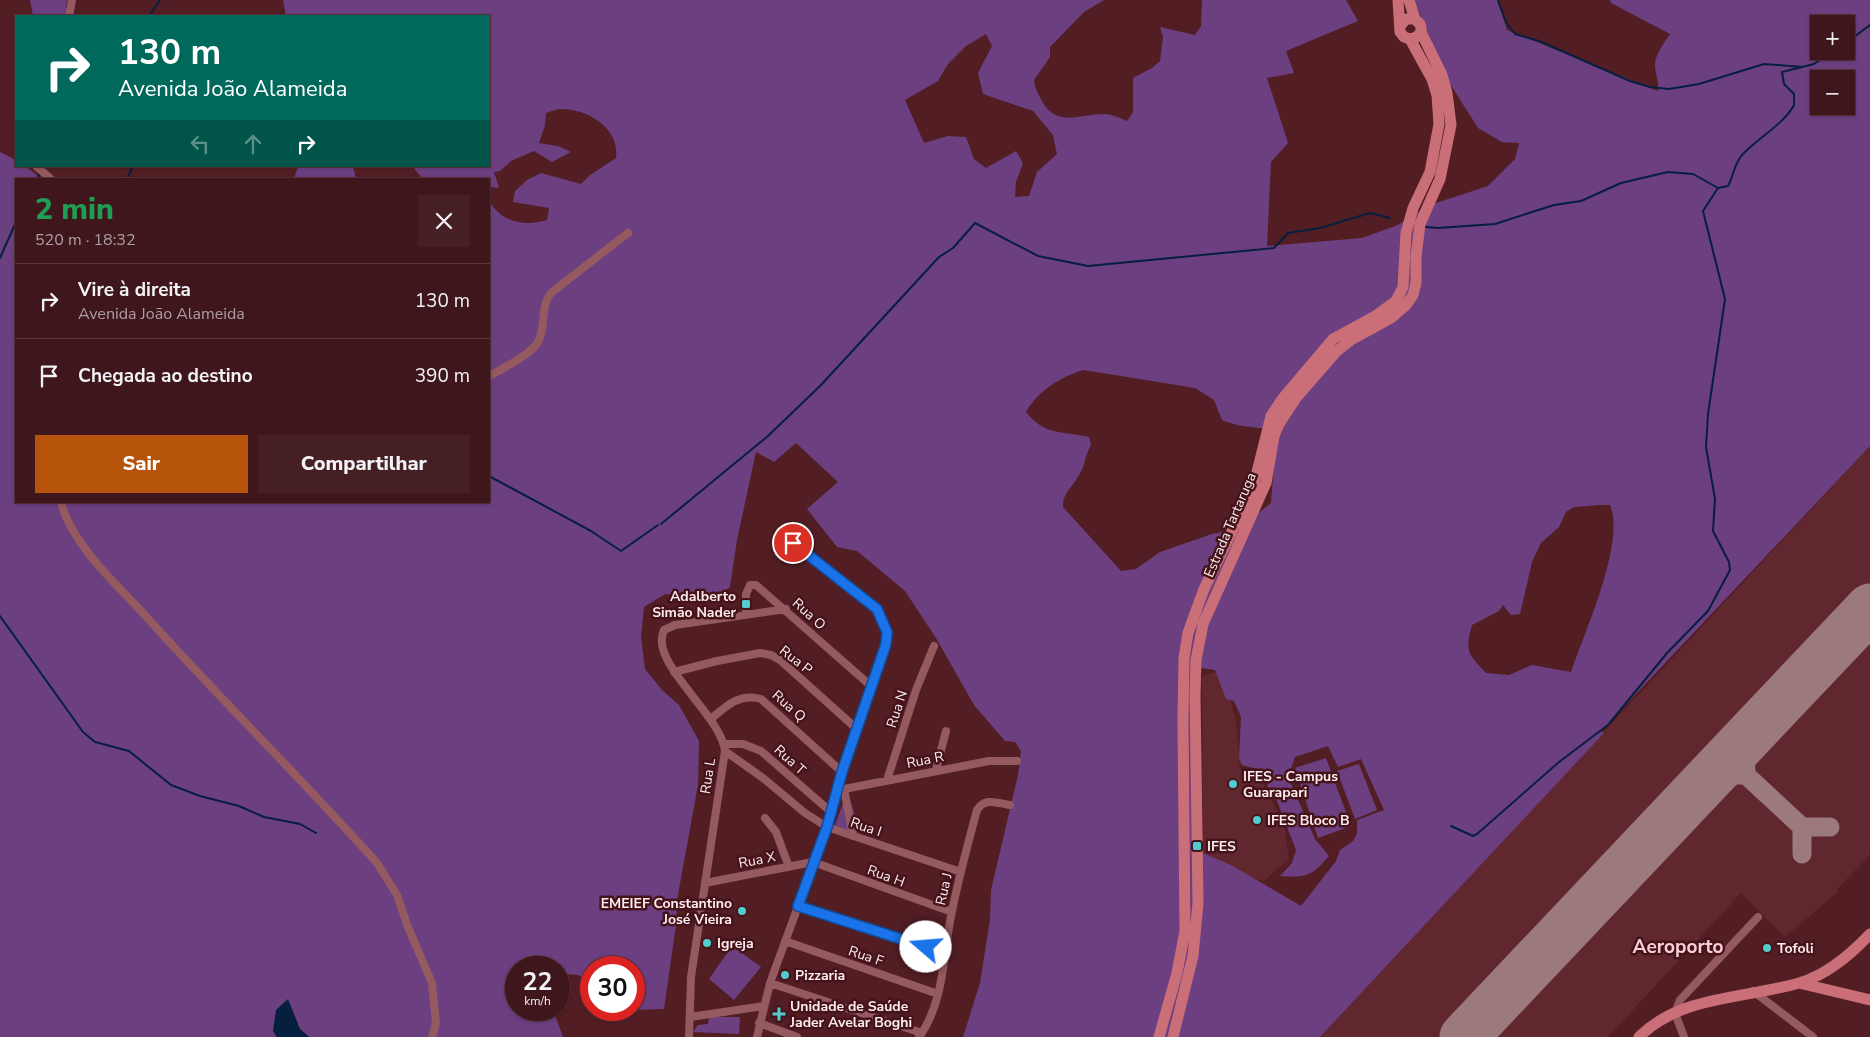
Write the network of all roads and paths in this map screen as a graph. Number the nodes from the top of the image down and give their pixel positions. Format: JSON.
{"nodes":[{"id":1,"x":72,"y":0,"type":"edge"},
{"id":2,"x":1398,"y":0,"type":"edge"},
{"id":3,"x":1409,"y":0,"type":"edge"},
{"id":4,"x":69,"y":15,"type":"edge"},
{"id":5,"x":1415,"y":19,"type":"junction"},
{"id":6,"x":1401,"y":25,"type":"junction"},
{"id":7,"x":1421,"y":32,"type":"junction"},
{"id":8,"x":1410,"y":39,"type":"junction"},
{"id":9,"x":37,"y":167,"type":"edge"},
{"id":10,"x":50,"y":178,"type":"edge"},
{"id":11,"x":628,"y":233,"type":"dead end"},
{"id":12,"x":490,"y":376,"type":"edge"},
{"id":13,"x":61,"y":503,"type":"edge"},
{"id":14,"x":780,"y":531,"type":"dead end"},
{"id":15,"x":786,"y":609,"type":"junction"},
{"id":16,"x":746,"y":613,"type":"junction"},
{"id":17,"x":934,"y":646,"type":"dead end"},
{"id":18,"x":674,"y":672,"type":"junction"},
{"id":19,"x":872,"y":686,"type":"junction"},
{"id":20,"x":711,"y":719,"type":"junction"},
{"id":21,"x":858,"y":730,"type":"junction"},
{"id":22,"x":946,"y":731,"type":"dead end"},
{"id":23,"x":724,"y":748,"type":"junction"},
{"id":24,"x":1018,"y":761,"type":"dead end"},
{"id":25,"x":936,"y":770,"type":"junction"},
{"id":26,"x":842,"y":772,"type":"junction"},
{"id":27,"x":887,"y":780,"type":"junction"},
{"id":28,"x":841,"y":789,"type":"junction"},
{"id":29,"x":1010,"y":806,"type":"dead end"},
{"id":30,"x":831,"y":812,"type":"junction"},
{"id":31,"x":764,"y":818,"type":"dead end"},
{"id":32,"x":827,"y":827,"type":"junction"},
{"id":33,"x":853,"y":836,"type":"junction"},
{"id":34,"x":813,"y":862,"type":"junction"},
{"id":35,"x":789,"y":867,"type":"junction"},
{"id":36,"x":961,"y":872,"type":"junction"},
{"id":37,"x":705,"y":883,"type":"junction"},
{"id":38,"x":798,"y":906,"type":"junction"},
{"id":39,"x":952,"y":912,"type":"junction"},
{"id":40,"x":1758,"y":917,"type":"dead end"},
{"id":41,"x":1870,"y":934,"type":"edge"},
{"id":42,"x":785,"y":942,"type":"junction"},
{"id":43,"x":944,"y":953,"type":"junction"},
{"id":44,"x":770,"y":983,"type":"junction"},
{"id":45,"x":1799,"y":983,"type":"junction"},
{"id":46,"x":1753,"y":991,"type":"junction"},
{"id":47,"x":938,"y":994,"type":"junction"},
{"id":48,"x":1870,"y":1000,"type":"edge"},
{"id":49,"x":764,"y":1006,"type":"junction"},
{"id":50,"x":1675,"y":1013,"type":"junction"},
{"id":51,"x":690,"y":1017,"type":"junction"},
{"id":52,"x":759,"y":1023,"type":"junction"},
{"id":53,"x":921,"y":1035,"type":"edge"},
{"id":54,"x":432,"y":1037,"type":"edge"},
{"id":55,"x":689,"y":1037,"type":"edge"},
{"id":56,"x":757,"y":1037,"type":"edge"},
{"id":57,"x":797,"y":1037,"type":"edge"},
{"id":58,"x":1159,"y":1037,"type":"edge"},
{"id":59,"x":1173,"y":1037,"type":"edge"},
{"id":60,"x":1639,"y":1037,"type":"edge"},
{"id":61,"x":1684,"y":1037,"type":"edge"},
{"id":62,"x":1813,"y":1037,"type":"edge"}],
"edges":[{"from":1,"to":4,"type":"street"},
{"from":2,"to":6,"type":"street"},
{"from":3,"to":5,"type":"street"},
{"from":5,"to":6,"type":"street"},
{"from":5,"to":7,"type":"street"},
{"from":6,"to":8,"type":"street"},
{"from":7,"to":8,"type":"street"},
{"from":7,"to":59,"type":"street","name":"Estrada Tartaruga"},
{"from":8,"to":58,"type":"street","name":"Estrada Tartaruga"},
{"from":9,"to":10,"type":"street"},
{"from":11,"to":12,"type":"street"},
{"from":13,"to":54,"type":"street"},
{"from":14,"to":19,"type":"street"},
{"from":15,"to":16,"type":"street","name":"Rua L"},
{"from":15,"to":16,"type":"street","name":"Rua O"},
{"from":15,"to":19,"type":"street","name":"Rua O"},
{"from":16,"to":18,"type":"street","name":"Rua L"},
{"from":17,"to":27,"type":"street","name":"Rua N"},
{"from":18,"to":20,"type":"street","name":"Rua L"},
{"from":18,"to":21,"type":"street","name":"Rua P"},
{"from":19,"to":21,"type":"street"},
{"from":20,"to":23,"type":"street","name":"Rua L"},
{"from":20,"to":26,"type":"street","name":"Rua Q"},
{"from":21,"to":26,"type":"street"},
{"from":22,"to":25,"type":"street"},
{"from":23,"to":30,"type":"street","name":"Rua T"},
{"from":23,"to":32,"type":"street","name":"Rua I"},
{"from":23,"to":37,"type":"street","name":"Rua L"},
{"from":24,"to":25,"type":"street","name":"Rua R"},
{"from":25,"to":27,"type":"street","name":"Rua R"},
{"from":26,"to":28,"type":"street"},
{"from":27,"to":28,"type":"street","name":"Rua R"},
{"from":28,"to":30,"type":"street"},
{"from":28,"to":33,"type":"street"},
{"from":29,"to":36,"type":"street","name":"Rua J"},
{"from":30,"to":32,"type":"street"},
{"from":31,"to":35,"type":"street"},
{"from":32,"to":33,"type":"street","name":"Rua I"},
{"from":32,"to":34,"type":"street"},
{"from":33,"to":36,"type":"street","name":"Rua I"},
{"from":34,"to":35,"type":"street","name":"Rua X"},
{"from":34,"to":38,"type":"street"},
{"from":34,"to":39,"type":"street","name":"Rua H"},
{"from":35,"to":37,"type":"street","name":"Rua X"},
{"from":36,"to":39,"type":"street","name":"Rua J"},
{"from":37,"to":51,"type":"street","name":"Rua L"},
{"from":38,"to":42,"type":"street"},
{"from":38,"to":43,"type":"street"},
{"from":39,"to":43,"type":"street","name":"Rua J"},
{"from":40,"to":50,"type":"street"},
{"from":41,"to":45,"type":"street"},
{"from":42,"to":44,"type":"street"},
{"from":42,"to":47,"type":"street","name":"Rua F"},
{"from":43,"to":47,"type":"street","name":"Rua J"},
{"from":44,"to":49,"type":"street"},
{"from":44,"to":53,"type":"street"},
{"from":45,"to":46,"type":"street"},
{"from":45,"to":48,"type":"street"},
{"from":46,"to":50,"type":"street"},
{"from":46,"to":62,"type":"street"},
{"from":47,"to":53,"type":"street","name":"Rua J"},
{"from":49,"to":51,"type":"street"},
{"from":49,"to":52,"type":"street"},
{"from":50,"to":60,"type":"street"},
{"from":50,"to":61,"type":"street"},
{"from":51,"to":55,"type":"street","name":"Rua L"},
{"from":52,"to":56,"type":"street"},
{"from":52,"to":57,"type":"street"}]}
